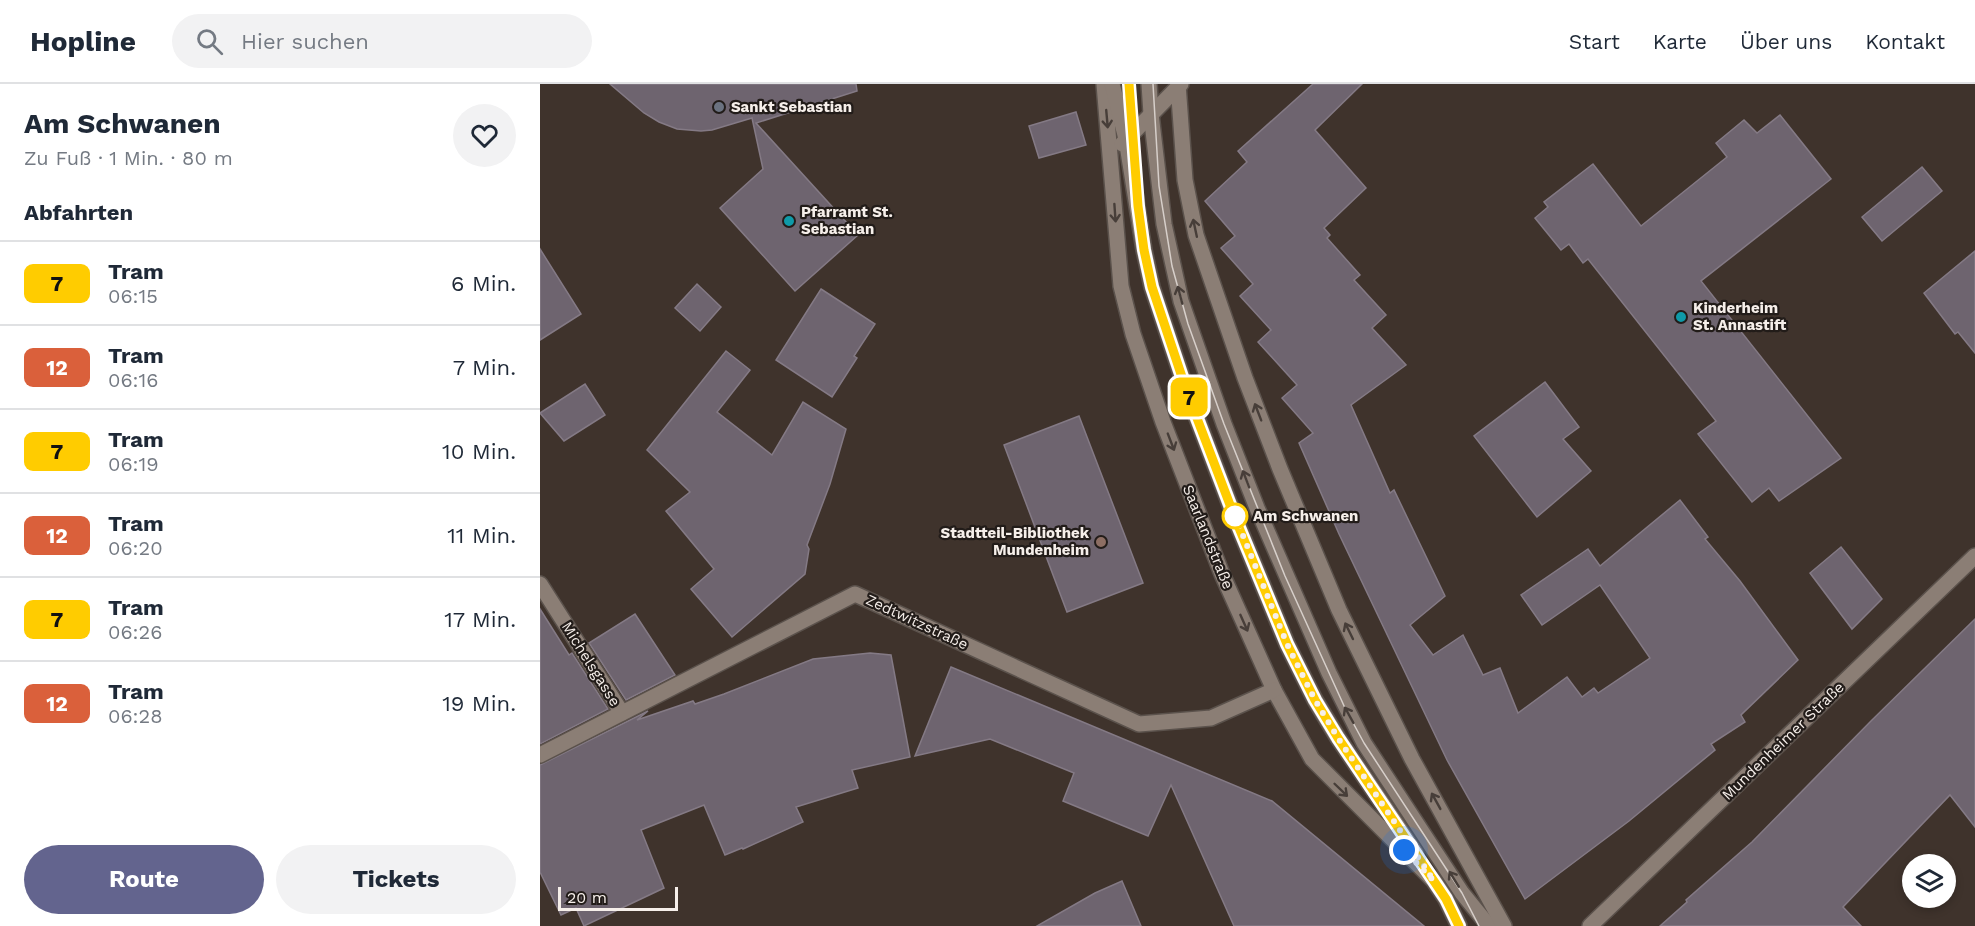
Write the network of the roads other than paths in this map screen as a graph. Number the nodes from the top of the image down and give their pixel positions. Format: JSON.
{"nodes":[{"id":1,"x":1104,"y":84,"type":"edge"},
{"id":2,"x":1112,"y":84,"type":"edge"},
{"id":3,"x":1149,"y":84,"type":"edge"},
{"id":4,"x":1179,"y":85,"type":"edge"},
{"id":5,"x":1150,"y":114,"type":"junction"},
{"id":6,"x":1126,"y":139,"type":"junction"},
{"id":7,"x":1110,"y":155,"type":"junction"},
{"id":8,"x":1975,"y":556,"type":"edge"},
{"id":9,"x":540,"y":584,"type":"edge"},
{"id":10,"x":1274,"y":690,"type":"junction"},
{"id":11,"x":622,"y":713,"type":"junction"},
{"id":12,"x":540,"y":755,"type":"edge"},
{"id":13,"x":1434,"y":881,"type":"junction"},
{"id":14,"x":1459,"y":926,"type":"edge"},
{"id":15,"x":1489,"y":926,"type":"edge"},
{"id":16,"x":1504,"y":926,"type":"edge"},
{"id":17,"x":1590,"y":926,"type":"edge"}],
"edges":[{"from":1,"to":7,"type":"street","name":"Saarlandstraße","one_way":true},
{"from":2,"to":6,"type":"street"},
{"from":3,"to":5,"type":"street"},
{"from":4,"to":5,"type":"street"},
{"from":16,"to":4,"type":"street","one_way":true},
{"from":5,"to":6,"type":"street"},
{"from":15,"to":5,"type":"street","one_way":true},
{"from":6,"to":7,"type":"street"},
{"from":6,"to":13,"type":"street"},
{"from":7,"to":10,"type":"street","name":"Saarlandstraße","one_way":true},
{"from":8,"to":17,"type":"street","name":"Mundenheimer Straße"},
{"from":9,"to":11,"type":"street","name":"Michelsgasse"},
{"from":10,"to":11,"type":"street","name":"Zedtwitzstraße"},
{"from":10,"to":13,"type":"street","name":"Saarlandstraße","one_way":true},
{"from":11,"to":12,"type":"street","name":"Zedtwitzstraße"},
{"from":13,"to":14,"type":"street","name":"Saarlandstraße"}]}
